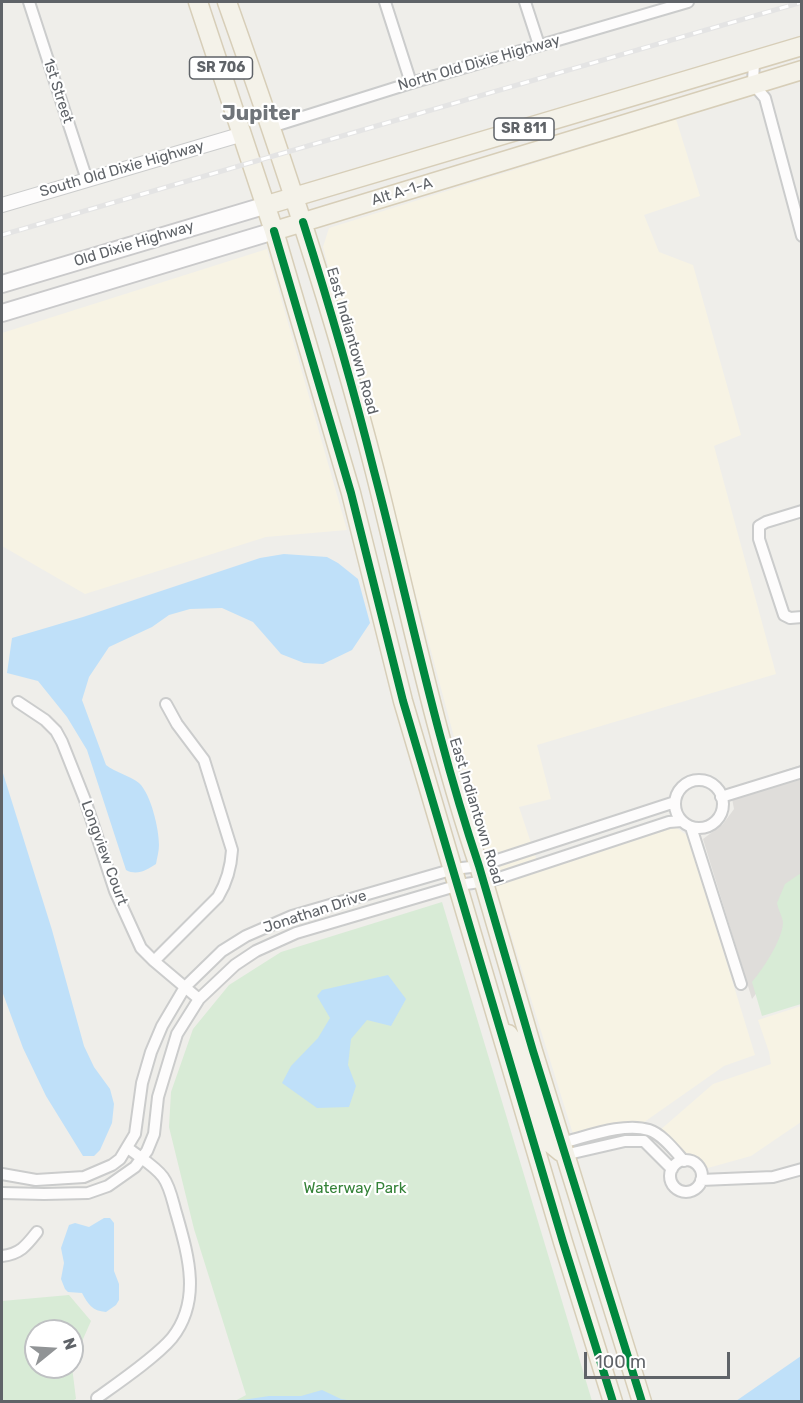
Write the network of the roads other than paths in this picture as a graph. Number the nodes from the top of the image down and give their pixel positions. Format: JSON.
{"nodes":[{"id":1,"x":29,"y":2,"type":"edge"},
{"id":2,"x":198,"y":2,"type":"edge"},
{"id":3,"x":385,"y":2,"type":"edge"},
{"id":4,"x":525,"y":2,"type":"edge"},
{"id":5,"x":688,"y":2,"type":"edge"},
{"id":6,"x":226,"y":4,"type":"edge"},
{"id":7,"x":666,"y":5,"type":"edge"},
{"id":8,"x":539,"y":45,"type":"junction"},
{"id":9,"x":801,"y":46,"type":"edge"},
{"id":10,"x":754,"y":60,"type":"junction"},
{"id":11,"x":801,"y":70,"type":"edge"},
{"id":12,"x":411,"y":83,"type":"junction"},
{"id":13,"x":753,"y":84,"type":"junction"},
{"id":14,"x":620,"y":100,"type":"junction"},
{"id":15,"x":271,"y":127,"type":"junction"},
{"id":16,"x":243,"y":134,"type":"junction"},
{"id":17,"x":513,"y":157,"type":"junction"},
{"id":18,"x":87,"y":180,"type":"junction"},
{"id":19,"x":295,"y":197,"type":"junction"},
{"id":20,"x":2,"y":205,"type":"edge"},
{"id":21,"x":267,"y":205,"type":"junction"},
{"id":22,"x":303,"y":222,"type":"junction"},
{"id":23,"x":274,"y":231,"type":"junction"},
{"id":24,"x":801,"y":236,"type":"edge"},
{"id":25,"x":2,"y":284,"type":"edge"},
{"id":26,"x":2,"y":313,"type":"edge"},
{"id":27,"x":378,"y":486,"type":"junction"},
{"id":28,"x":351,"y":493,"type":"junction"},
{"id":29,"x":801,"y":511,"type":"edge"},
{"id":30,"x":801,"y":617,"type":"edge"},
{"id":31,"x":18,"y":702,"type":"dead end"},
{"id":32,"x":166,"y":704,"type":"dead end"},
{"id":33,"x":801,"y":772,"type":"edge"},
{"id":34,"x":721,"y":797,"type":"junction"},
{"id":35,"x":675,"y":802,"type":"junction"},
{"id":36,"x":687,"y":824,"type":"junction"},
{"id":37,"x":481,"y":874,"type":"junction"},
{"id":38,"x":456,"y":877,"type":"junction"},
{"id":39,"x":154,"y":961,"type":"junction"},
{"id":40,"x":741,"y":984,"type":"dead end"},
{"id":41,"x":185,"y":987,"type":"junction"},
{"id":42,"x":199,"y":999,"type":"junction"},
{"id":43,"x":497,"y":1021,"type":"junction"},
{"id":44,"x":128,"y":1148,"type":"junction"},
{"id":45,"x":563,"y":1149,"type":"junction"},
{"id":46,"x":141,"y":1159,"type":"junction"},
{"id":47,"x":684,"y":1161,"type":"junction"},
{"id":48,"x":672,"y":1169,"type":"junction"},
{"id":49,"x":801,"y":1169,"type":"edge"},
{"id":50,"x":2,"y":1174,"type":"edge"},
{"id":51,"x":701,"y":1180,"type":"junction"},
{"id":52,"x":2,"y":1192,"type":"edge"},
{"id":53,"x":37,"y":1232,"type":"dead end"},
{"id":54,"x":2,"y":1256,"type":"edge"},
{"id":55,"x":97,"y":1398,"type":"dead end"},
{"id":56,"x":613,"y":1401,"type":"edge"},
{"id":57,"x":642,"y":1401,"type":"edge"}],
"edges":[{"from":1,"to":18,"type":"street","name":"1st Street"},
{"from":2,"to":16,"type":"main road","number":"SR 706"},
{"from":3,"to":12,"type":"street"},
{"from":4,"to":8,"type":"street"},
{"from":5,"to":7,"type":"street","name":"North Old Dixie Highway"},
{"from":6,"to":15,"type":"main road","number":"SR 706"},
{"from":7,"to":8,"type":"street","name":"North Old Dixie Highway"},
{"from":8,"to":12,"type":"street","name":"North Old Dixie Highway"},
{"from":9,"to":10,"type":"main road","name":"Alt A-1-A","number":"SR 811"},
{"from":10,"to":13,"type":"street"},
{"from":10,"to":14,"type":"main road","name":"Alt A-1-A","number":"SR 811"},
{"from":11,"to":13,"type":"main road","name":"Alt A-1-A","number":"SR 811"},
{"from":12,"to":15,"type":"street","name":"North Old Dixie Highway"},
{"from":13,"to":17,"type":"main road","name":"Alt A-1-A","number":"SR 811"},
{"from":13,"to":24,"type":"street"},
{"from":14,"to":17,"type":"main road"},
{"from":14,"to":19,"type":"main road","name":"Alt A-1-A","number":"SR 811"},
{"from":15,"to":19,"type":"main road","number":"SR 706"},
{"from":16,"to":18,"type":"street","name":"South Old Dixie Highway"},
{"from":16,"to":21,"type":"main road","number":"SR 706"},
{"from":17,"to":22,"type":"main road","name":"Alt A-1-A","number":"SR 811"},
{"from":18,"to":20,"type":"street","name":"South Old Dixie Highway"},
{"from":19,"to":21,"type":"main road","name":"Alt A-1-A","number":"SR 811"},
{"from":19,"to":22,"type":"main road","number":"SR 706"},
{"from":21,"to":23,"type":"main road","number":"SR 706"},
{"from":21,"to":25,"type":"main road","name":"Old Dixie Highway","number":"SR 811"},
{"from":22,"to":23,"type":"main road","name":"Alt A-1-A","number":"SR 811"},
{"from":22,"to":27,"type":"main road","name":"East Indiantown Road","number":"SR 706"},
{"from":23,"to":26,"type":"main road","name":"Alt A-1-A","number":"SR 811"},
{"from":23,"to":28,"type":"main road","number":"SR 706"},
{"from":27,"to":28,"type":"main road"},
{"from":27,"to":37,"type":"main road","name":"East Indiantown Road","number":"SR 706"},
{"from":28,"to":38,"type":"main road","number":"SR 706"},
{"from":29,"to":30,"type":"street"},
{"from":31,"to":39,"type":"street","name":"Longview Court"},
{"from":32,"to":39,"type":"street"},
{"from":33,"to":34,"type":"street"},
{"from":34,"to":35,"type":"street"},
{"from":34,"to":36,"type":"street"},
{"from":35,"to":36,"type":"street"},
{"from":35,"to":37,"type":"street"},
{"from":36,"to":37,"type":"street"},
{"from":36,"to":40,"type":"street"},
{"from":37,"to":38,"type":"street","name":"Jonathan Drive"},
{"from":37,"to":38,"type":"street"},
{"from":37,"to":45,"type":"main road","name":"East Indiantown Road","number":"SR 706"},
{"from":38,"to":41,"type":"street","name":"Jonathan Drive"},
{"from":38,"to":42,"type":"street","name":"Jonathan Drive"},
{"from":38,"to":43,"type":"main road","number":"SR 706"},
{"from":39,"to":41,"type":"street","name":"Longview Court"},
{"from":41,"to":42,"type":"street","name":"Longview Court"},
{"from":41,"to":44,"type":"street","name":"Jonathan Drive"},
{"from":42,"to":46,"type":"street","name":"Jonathan Drive"},
{"from":43,"to":45,"type":"main road"},
{"from":43,"to":56,"type":"main road","number":"SR 706"},
{"from":44,"to":46,"type":"street"},
{"from":44,"to":50,"type":"street","name":"Jonathan Drive"},
{"from":45,"to":47,"type":"street"},
{"from":45,"to":48,"type":"street"},
{"from":45,"to":57,"type":"main road","name":"East Indiantown Road","number":"SR 706"},
{"from":46,"to":52,"type":"street","name":"Jonathan Drive"},
{"from":46,"to":55,"type":"street"},
{"from":47,"to":48,"type":"street"},
{"from":47,"to":51,"type":"street"},
{"from":48,"to":51,"type":"street"},
{"from":49,"to":51,"type":"street"},
{"from":53,"to":54,"type":"street"}]}
